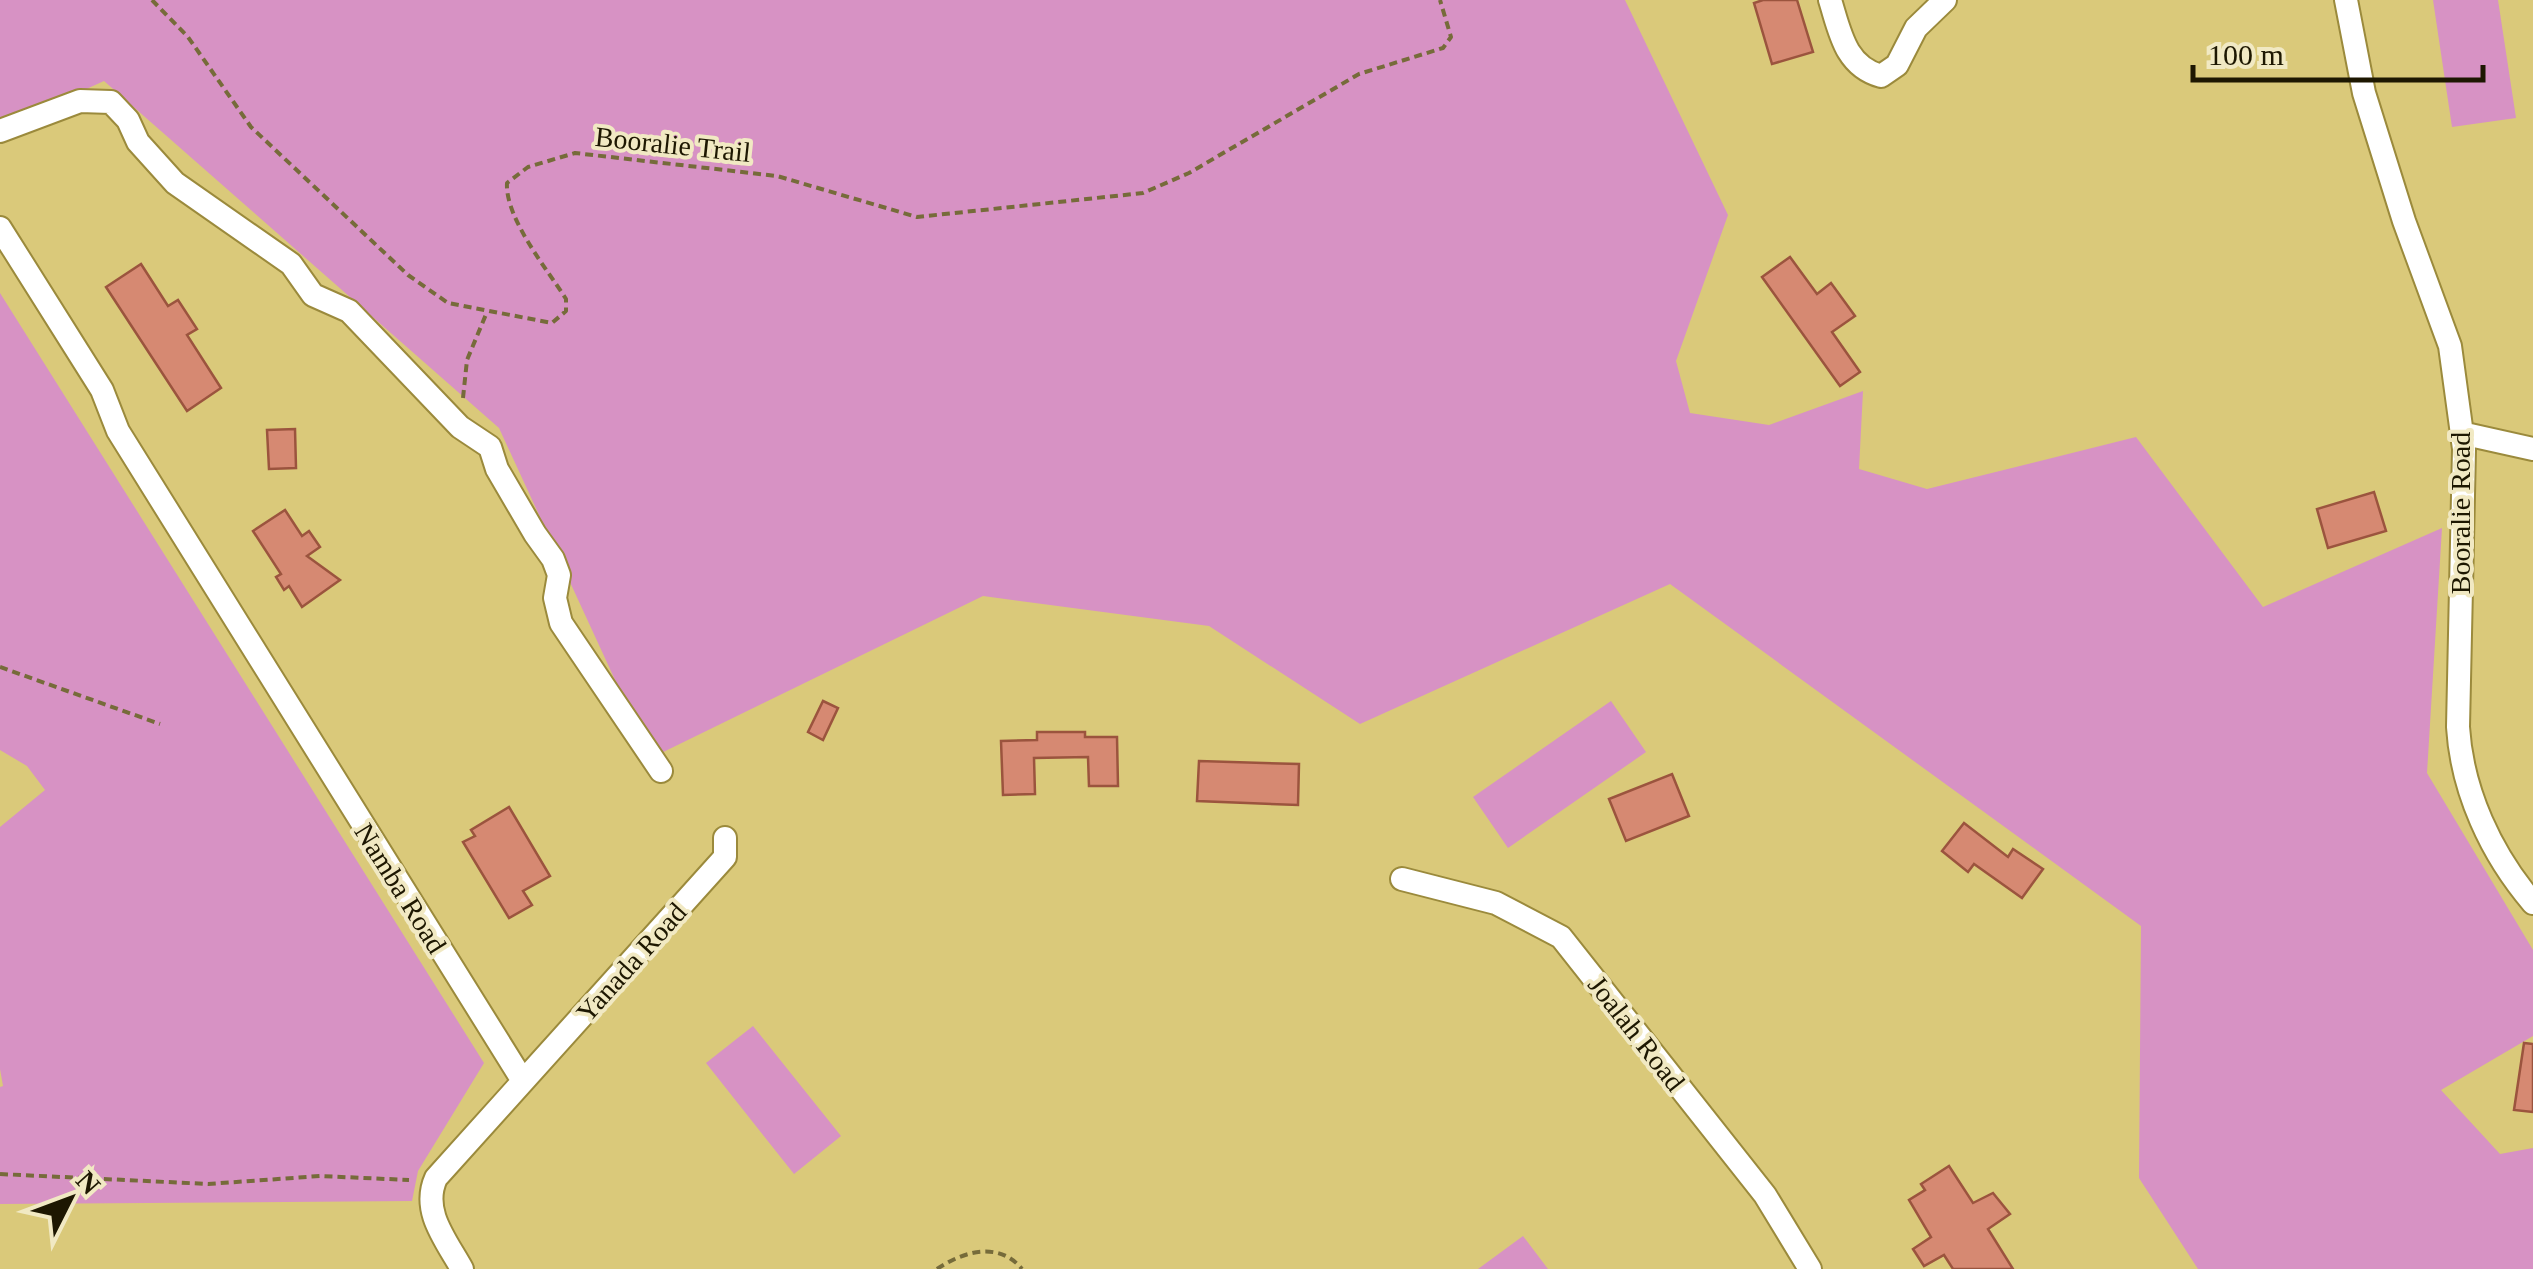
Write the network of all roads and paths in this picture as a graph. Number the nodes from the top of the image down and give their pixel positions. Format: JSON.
{"nodes":[{"id":1,"x":152,"y":0,"type":"edge"},
{"id":2,"x":1440,"y":0,"type":"edge"},
{"id":3,"x":1830,"y":0,"type":"edge"},
{"id":4,"x":1946,"y":0,"type":"edge"},
{"id":5,"x":2346,"y":0,"type":"edge"},
{"id":6,"x":0,"y":131,"type":"edge"},
{"id":7,"x":0,"y":228,"type":"edge"},
{"id":8,"x":487,"y":312,"type":"junction"},
{"id":9,"x":460,"y":427,"type":"junction"},
{"id":10,"x":2462,"y":433,"type":"junction"},
{"id":11,"x":2533,"y":449,"type":"edge"},
{"id":12,"x":0,"y":666,"type":"edge"},
{"id":13,"x":160,"y":724,"type":"dead end"},
{"id":14,"x":661,"y":771,"type":"dead end"},
{"id":15,"x":725,"y":838,"type":"dead end"},
{"id":16,"x":1402,"y":879,"type":"dead end"},
{"id":17,"x":2533,"y":903,"type":"edge"},
{"id":18,"x":523,"y":1081,"type":"junction"},
{"id":19,"x":0,"y":1174,"type":"edge"},
{"id":20,"x":408,"y":1180,"type":"dead end"},
{"id":21,"x":462,"y":1269,"type":"edge"},
{"id":22,"x":937,"y":1269,"type":"edge"},
{"id":23,"x":1022,"y":1269,"type":"edge"},
{"id":24,"x":1810,"y":1269,"type":"edge"}],
"edges":[{"from":1,"to":8,"type":"path","name":"Booralie Trail"},
{"from":2,"to":8,"type":"path","name":"Booralie Trail"},
{"from":3,"to":4,"type":"street"},
{"from":5,"to":10,"type":"street","name":"Booralie Road"},
{"from":6,"to":9,"type":"street"},
{"from":7,"to":18,"type":"street","name":"Namba Road"},
{"from":8,"to":9,"type":"path"},
{"from":9,"to":14,"type":"street"},
{"from":10,"to":11,"type":"street"},
{"from":10,"to":17,"type":"street","name":"Booralie Road"},
{"from":12,"to":13,"type":"path"},
{"from":15,"to":18,"type":"street","name":"Yanada Road"},
{"from":16,"to":24,"type":"street","name":"Joalah Road"},
{"from":18,"to":21,"type":"street"},
{"from":19,"to":20,"type":"path"},
{"from":22,"to":23,"type":"path"}]}
